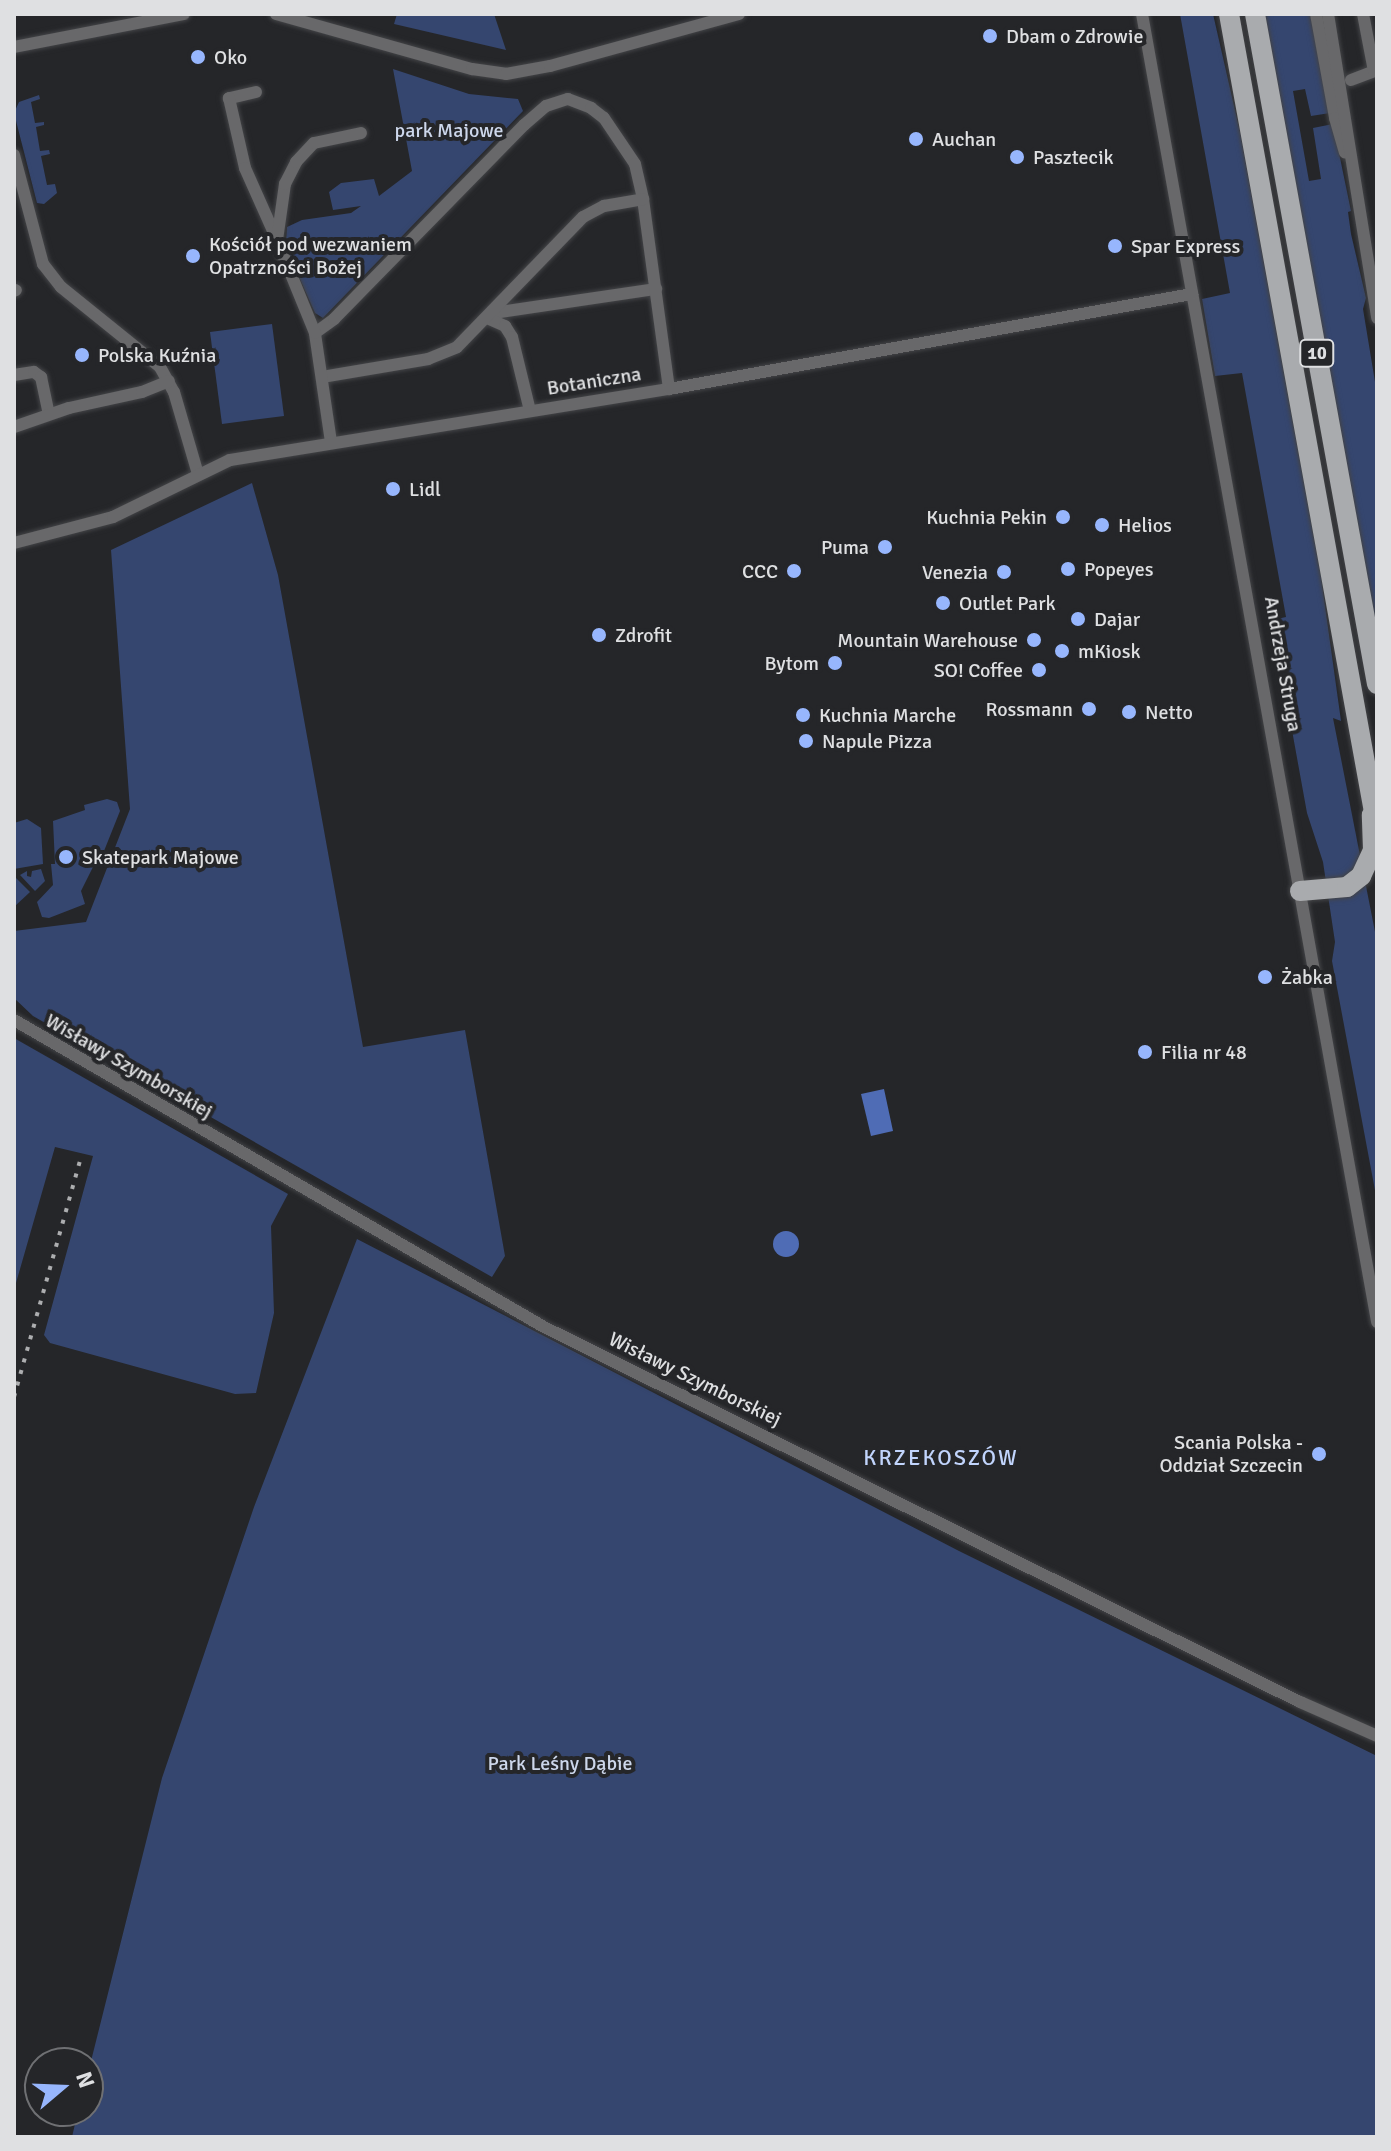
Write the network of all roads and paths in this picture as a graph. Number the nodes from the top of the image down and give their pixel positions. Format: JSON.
{"nodes":[{"id":1,"x":184,"y":14,"type":"edge"},
{"id":2,"x":276,"y":14,"type":"edge"},
{"id":3,"x":739,"y":14,"type":"edge"},
{"id":4,"x":1142,"y":14,"type":"edge"},
{"id":5,"x":1229,"y":14,"type":"edge"},
{"id":6,"x":1255,"y":14,"type":"edge"},
{"id":7,"x":1316,"y":14,"type":"edge"},
{"id":8,"x":1328,"y":14,"type":"edge"},
{"id":9,"x":1363,"y":14,"type":"edge"},
{"id":10,"x":14,"y":47,"type":"edge"},
{"id":11,"x":1376,"y":71,"type":"edge"},
{"id":12,"x":1351,"y":80,"type":"dead end"},
{"id":13,"x":256,"y":92,"type":"dead end"},
{"id":14,"x":361,"y":133,"type":"dead end"},
{"id":15,"x":14,"y":155,"type":"edge"},
{"id":16,"x":1351,"y":171,"type":"junction"},
{"id":17,"x":643,"y":199,"type":"junction"},
{"id":18,"x":277,"y":240,"type":"junction"},
{"id":19,"x":656,"y":289,"type":"junction"},
{"id":20,"x":1192,"y":294,"type":"junction"},
{"id":21,"x":492,"y":313,"type":"junction"},
{"id":22,"x":1377,"y":318,"type":"edge"},
{"id":23,"x":315,"y":333,"type":"junction"},
{"id":24,"x":14,"y":375,"type":"edge"},
{"id":25,"x":322,"y":377,"type":"junction"},
{"id":26,"x":169,"y":381,"type":"junction"},
{"id":27,"x":669,"y":389,"type":"junction"},
{"id":28,"x":530,"y":411,"type":"junction"},
{"id":29,"x":49,"y":414,"type":"junction"},
{"id":30,"x":14,"y":427,"type":"edge"},
{"id":31,"x":331,"y":442,"type":"junction"},
{"id":32,"x":198,"y":474,"type":"junction"},
{"id":33,"x":14,"y":543,"type":"edge"},
{"id":34,"x":1377,"y":684,"type":"edge"},
{"id":35,"x":1369,"y":783,"type":"junction"},
{"id":36,"x":1377,"y":828,"type":"edge"},
{"id":37,"x":1300,"y":891,"type":"junction"},
{"id":38,"x":14,"y":1020,"type":"edge"},
{"id":39,"x":1377,"y":1322,"type":"edge"},
{"id":40,"x":1377,"y":1736,"type":"edge"}],
"edges":[{"from":1,"to":10,"type":"street"},
{"from":2,"to":3,"type":"street"},
{"from":4,"to":20,"type":"street","name":"Andrzeja Struga"},
{"from":5,"to":35,"type":"main road","number":"10"},
{"from":6,"to":34,"type":"main road","number":"10"},
{"from":7,"to":16,"type":"street"},
{"from":8,"to":16,"type":"street"},
{"from":9,"to":11,"type":"street"},
{"from":11,"to":12,"type":"street"},
{"from":13,"to":18,"type":"street"},
{"from":14,"to":18,"type":"street"},
{"from":15,"to":26,"type":"street"},
{"from":16,"to":22,"type":"street"},
{"from":17,"to":19,"type":"street"},
{"from":17,"to":21,"type":"street"},
{"from":17,"to":23,"type":"street"},
{"from":18,"to":23,"type":"street"},
{"from":19,"to":21,"type":"street"},
{"from":19,"to":27,"type":"street"},
{"from":20,"to":27,"type":"street","name":"Botaniczna"},
{"from":20,"to":37,"type":"street","name":"Andrzeja Struga"},
{"from":21,"to":25,"type":"street"},
{"from":21,"to":28,"type":"street"},
{"from":23,"to":25,"type":"street"},
{"from":24,"to":29,"type":"street"},
{"from":25,"to":31,"type":"street"},
{"from":26,"to":29,"type":"street"},
{"from":26,"to":32,"type":"street"},
{"from":27,"to":28,"type":"street","name":"Botaniczna"},
{"from":28,"to":31,"type":"street","name":"Botaniczna"},
{"from":29,"to":30,"type":"street"},
{"from":31,"to":32,"type":"street","name":"Botaniczna"},
{"from":32,"to":33,"type":"street","name":"Botaniczna"},
{"from":35,"to":36,"type":"main road","number":"10"},
{"from":35,"to":37,"type":"main road"},
{"from":37,"to":39,"type":"street","name":"Andrzeja Struga"},
{"from":38,"to":40,"type":"street","name":"Wisławy Szymborskiej"}]}
